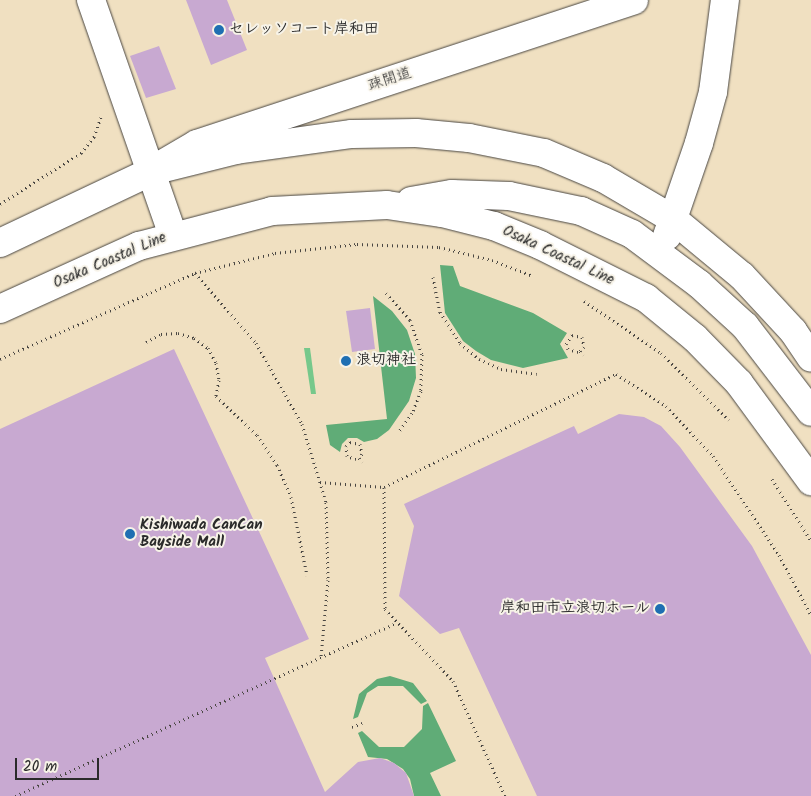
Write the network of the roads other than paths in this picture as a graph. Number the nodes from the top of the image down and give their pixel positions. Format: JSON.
{"nodes":[{"id":1,"x":91,"y":0,"type":"edge"},
{"id":2,"x":634,"y":0,"type":"edge"},
{"id":3,"x":725,"y":0,"type":"edge"},
{"id":4,"x":152,"y":171,"type":"junction"},
{"id":5,"x":387,"y":204,"type":"junction"},
{"id":6,"x":673,"y":219,"type":"junction"},
{"id":7,"x":173,"y":234,"type":"junction"},
{"id":8,"x":0,"y":243,"type":"edge"},
{"id":9,"x":661,"y":254,"type":"junction"},
{"id":10,"x":0,"y":309,"type":"edge"},
{"id":11,"x":811,"y":358,"type":"edge"},
{"id":12,"x":811,"y":412,"type":"edge"},
{"id":13,"x":811,"y":481,"type":"edge"}],
"edges":[{"from":1,"to":4,"type":"main road"},
{"from":2,"to":4,"type":"main road","name":"疎開道"},
{"from":3,"to":6,"type":"main road"},
{"from":4,"to":6,"type":"main road"},
{"from":4,"to":7,"type":"main road"},
{"from":4,"to":8,"type":"main road"},
{"from":5,"to":7,"type":"main road","name":"Osaka Coastal Line"},
{"from":5,"to":9,"type":"main road"},
{"from":5,"to":13,"type":"main road","name":"Osaka Coastal Line"},
{"from":6,"to":9,"type":"main road"},
{"from":6,"to":11,"type":"main road"},
{"from":7,"to":10,"type":"main road","name":"Osaka Coastal Line"},
{"from":9,"to":12,"type":"main road"}]}
